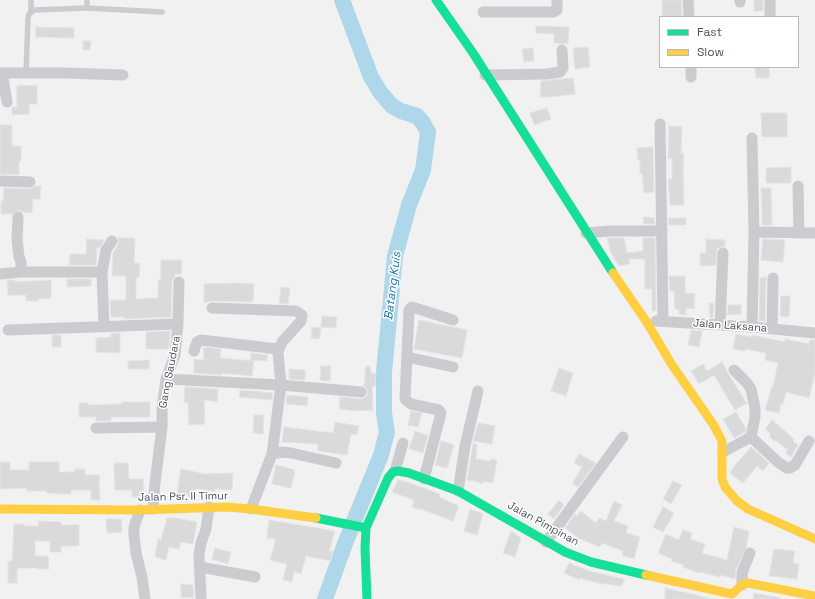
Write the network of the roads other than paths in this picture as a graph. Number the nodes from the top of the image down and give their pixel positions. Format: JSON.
{"nodes":[{"id":1,"x":31,"y":0,"type":"edge"},
{"id":2,"x":87,"y":0,"type":"edge"},
{"id":3,"x":436,"y":0,"type":"edge"},
{"id":4,"x":557,"y":0,"type":"edge"},
{"id":5,"x":688,"y":0,"type":"edge"},
{"id":6,"x":770,"y":0,"type":"edge"},
{"id":7,"x":87,"y":8,"type":"junction"},
{"id":8,"x":31,"y":11,"type":"junction"},
{"id":9,"x":162,"y":12,"type":"dead end"},
{"id":10,"x":483,"y":12,"type":"dead end"},
{"id":11,"x":770,"y":15,"type":"dead end"},
{"id":12,"x":689,"y":16,"type":"edge"},
{"id":13,"x":562,"y":50,"type":"dead end"},
{"id":14,"x":1,"y":73,"type":"edge"},
{"id":15,"x":26,"y":73,"type":"junction"},
{"id":16,"x":485,"y":74,"type":"junction"},
{"id":17,"x":123,"y":75,"type":"dead end"},
{"id":18,"x":7,"y":102,"type":"dead end"},
{"id":19,"x":660,"y":124,"type":"dead end"},
{"id":20,"x":752,"y":138,"type":"dead end"},
{"id":21,"x":0,"y":181,"type":"edge"},
{"id":22,"x":30,"y":182,"type":"dead end"},
{"id":23,"x":798,"y":186,"type":"dead end"},
{"id":24,"x":18,"y":217,"type":"dead end"},
{"id":25,"x":662,"y":231,"type":"junction"},
{"id":26,"x":754,"y":232,"type":"junction"},
{"id":27,"x":586,"y":233,"type":"junction"},
{"id":28,"x":799,"y":233,"type":"junction"},
{"id":29,"x":815,"y":233,"type":"edge"},
{"id":30,"x":112,"y":241,"type":"dead end"},
{"id":31,"x":723,"y":253,"type":"dead end"},
{"id":32,"x":22,"y":272,"type":"junction"},
{"id":33,"x":102,"y":272,"type":"junction"},
{"id":34,"x":0,"y":274,"type":"edge"},
{"id":35,"x":773,"y":278,"type":"dead end"},
{"id":36,"x":179,"y":282,"type":"dead end"},
{"id":37,"x":212,"y":308,"type":"dead end"},
{"id":38,"x":453,"y":320,"type":"dead end"},
{"id":39,"x":646,"y":321,"type":"junction"},
{"id":40,"x":663,"y":321,"type":"junction"},
{"id":41,"x":178,"y":324,"type":"junction"},
{"id":42,"x":720,"y":325,"type":"junction"},
{"id":43,"x":104,"y":327,"type":"junction"},
{"id":44,"x":752,"y":327,"type":"junction"},
{"id":45,"x":772,"y":329,"type":"junction"},
{"id":46,"x":8,"y":330,"type":"dead end"},
{"id":47,"x":815,"y":333,"type":"edge"},
{"id":48,"x":278,"y":349,"type":"junction"},
{"id":49,"x":194,"y":351,"type":"dead end"},
{"id":50,"x":407,"y":357,"type":"junction"},
{"id":51,"x":453,"y":367,"type":"dead end"},
{"id":52,"x":734,"y":370,"type":"dead end"},
{"id":53,"x":166,"y":379,"type":"junction"},
{"id":54,"x":281,"y":385,"type":"junction"},
{"id":55,"x":478,"y":391,"type":"dead end"},
{"id":56,"x":361,"y":392,"type":"dead end"},
{"id":57,"x":96,"y":428,"type":"dead end"},
{"id":58,"x":162,"y":428,"type":"junction"},
{"id":59,"x":623,"y":437,"type":"dead end"},
{"id":60,"x":751,"y":437,"type":"junction"},
{"id":61,"x":809,"y":442,"type":"dead end"},
{"id":62,"x":403,"y":443,"type":"dead end"},
{"id":63,"x":723,"y":452,"type":"junction"},
{"id":64,"x":272,"y":454,"type":"junction"},
{"id":65,"x":336,"y":463,"type":"dead end"},
{"id":66,"x":395,"y":471,"type":"junction"},
{"id":67,"x":424,"y":478,"type":"junction"},
{"id":68,"x":458,"y":491,"type":"junction"},
{"id":69,"x":210,"y":507,"type":"junction"},
{"id":70,"x":0,"y":509,"type":"edge"},
{"id":71,"x":153,"y":509,"type":"junction"},
{"id":72,"x":251,"y":509,"type":"junction"},
{"id":73,"x":140,"y":510,"type":"junction"},
{"id":74,"x":364,"y":528,"type":"junction"},
{"id":75,"x":815,"y":539,"type":"edge"},
{"id":76,"x":546,"y":542,"type":"junction"},
{"id":77,"x":750,"y":553,"type":"dead end"},
{"id":78,"x":200,"y":567,"type":"junction"},
{"id":79,"x":255,"y":577,"type":"dead end"},
{"id":80,"x":742,"y":585,"type":"junction"},
{"id":81,"x":730,"y":596,"type":"edge"},
{"id":82,"x":815,"y":596,"type":"edge"},
{"id":83,"x":145,"y":599,"type":"edge"},
{"id":84,"x":202,"y":599,"type":"edge"},
{"id":85,"x":367,"y":599,"type":"edge"}],
"edges":[{"from":1,"to":8,"type":"lane"},
{"from":2,"to":7,"type":"lane"},
{"from":3,"to":16,"type":"street"},
{"from":4,"to":10,"type":"street"},
{"from":5,"to":12,"type":"street"},
{"from":6,"to":11,"type":"street"},
{"from":7,"to":8,"type":"lane"},
{"from":7,"to":9,"type":"lane"},
{"from":8,"to":15,"type":"lane"},
{"from":13,"to":16,"type":"street"},
{"from":14,"to":15,"type":"street"},
{"from":14,"to":18,"type":"street"},
{"from":15,"to":17,"type":"street"},
{"from":16,"to":27,"type":"street"},
{"from":19,"to":25,"type":"street"},
{"from":20,"to":26,"type":"street"},
{"from":21,"to":22,"type":"street"},
{"from":23,"to":28,"type":"street"},
{"from":24,"to":32,"type":"street"},
{"from":25,"to":27,"type":"street"},
{"from":25,"to":40,"type":"street"},
{"from":26,"to":28,"type":"street"},
{"from":26,"to":44,"type":"street"},
{"from":27,"to":39,"type":"street"},
{"from":28,"to":29,"type":"street"},
{"from":30,"to":33,"type":"street"},
{"from":31,"to":42,"type":"street"},
{"from":32,"to":33,"type":"street"},
{"from":32,"to":34,"type":"street"},
{"from":33,"to":43,"type":"street"},
{"from":35,"to":45,"type":"street"},
{"from":36,"to":41,"type":"street","name":"Gang Saudara"},
{"from":37,"to":48,"type":"street"},
{"from":38,"to":50,"type":"street"},
{"from":39,"to":40,"type":"street","name":"Jalan Laksana"},
{"from":39,"to":63,"type":"street"},
{"from":40,"to":42,"type":"street","name":"Jalan Laksana"},
{"from":41,"to":43,"type":"street"},
{"from":41,"to":53,"type":"street","name":"Gang Saudara"},
{"from":42,"to":44,"type":"street","name":"Jalan Laksana"},
{"from":43,"to":46,"type":"street"},
{"from":44,"to":45,"type":"street","name":"Jalan Laksana"},
{"from":45,"to":47,"type":"street","name":"Jalan Laksana"},
{"from":48,"to":49,"type":"street"},
{"from":48,"to":54,"type":"street"},
{"from":50,"to":51,"type":"street"},
{"from":50,"to":67,"type":"street"},
{"from":52,"to":60,"type":"street"},
{"from":53,"to":54,"type":"street"},
{"from":53,"to":58,"type":"street","name":"Gang Saudara"},
{"from":54,"to":56,"type":"street"},
{"from":54,"to":64,"type":"street"},
{"from":55,"to":68,"type":"street"},
{"from":57,"to":58,"type":"street"},
{"from":58,"to":71,"type":"street","name":"Gang Saudara"},
{"from":59,"to":76,"type":"street"},
{"from":60,"to":61,"type":"street"},
{"from":60,"to":63,"type":"street"},
{"from":62,"to":66,"type":"street"},
{"from":63,"to":75,"type":"street"},
{"from":64,"to":65,"type":"street"},
{"from":64,"to":72,"type":"street"},
{"from":66,"to":67,"type":"street","name":"Jalan Pimpinan"},
{"from":66,"to":74,"type":"street"},
{"from":67,"to":68,"type":"street","name":"Jalan Pimpinan"},
{"from":68,"to":76,"type":"street","name":"Jalan Pimpinan"},
{"from":69,"to":71,"type":"street","name":"Jalan Psr. II Timur"},
{"from":69,"to":72,"type":"street","name":"Jalan Psr. II Timur"},
{"from":69,"to":78,"type":"street"},
{"from":70,"to":73,"type":"street","name":"Jalan Psr. II Timur"},
{"from":71,"to":73,"type":"street","name":"Jalan Psr. II Timur"},
{"from":72,"to":74,"type":"street","name":"Jalan Psr. II Timur"},
{"from":73,"to":83,"type":"street"},
{"from":74,"to":85,"type":"street"},
{"from":76,"to":81,"type":"street","name":"Jalan Pimpinan"},
{"from":77,"to":80,"type":"street"},
{"from":78,"to":79,"type":"street"},
{"from":78,"to":84,"type":"street"},
{"from":80,"to":81,"type":"street","name":"Jalan Pimpinan"},
{"from":80,"to":82,"type":"street"}]}
